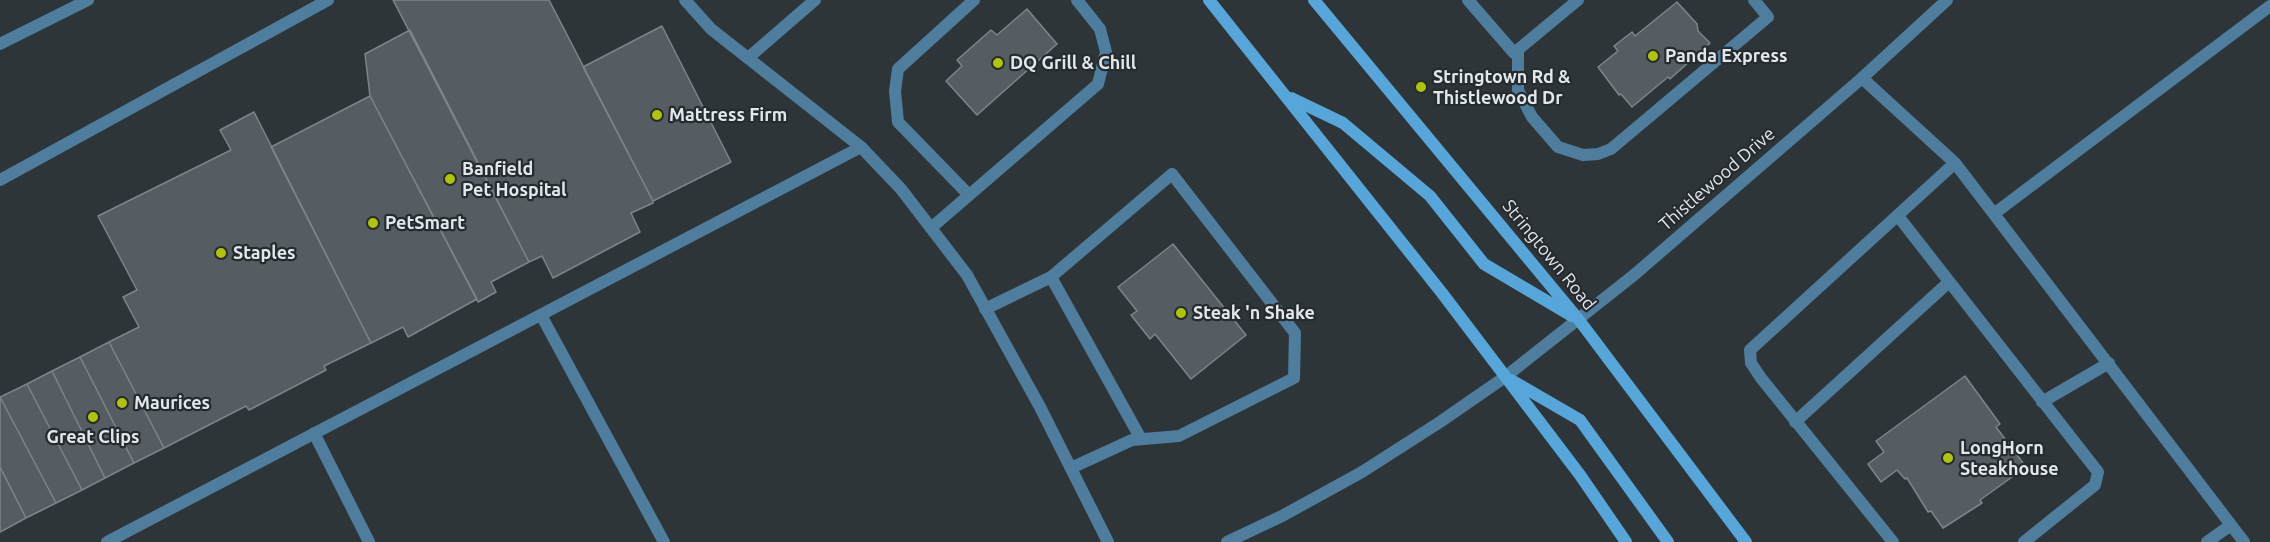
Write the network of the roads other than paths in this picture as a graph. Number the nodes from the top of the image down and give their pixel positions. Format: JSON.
{"nodes":[{"id":1,"x":88,"y":0,"type":"edge"},
{"id":2,"x":328,"y":0,"type":"edge"},
{"id":3,"x":685,"y":0,"type":"edge"},
{"id":4,"x":815,"y":0,"type":"edge"},
{"id":5,"x":974,"y":0,"type":"edge"},
{"id":6,"x":1077,"y":0,"type":"edge"},
{"id":7,"x":1209,"y":0,"type":"edge"},
{"id":8,"x":1314,"y":0,"type":"edge"},
{"id":9,"x":1468,"y":0,"type":"edge"},
{"id":10,"x":1578,"y":0,"type":"edge"},
{"id":11,"x":1754,"y":0,"type":"edge"},
{"id":12,"x":1947,"y":0,"type":"edge"},
{"id":13,"x":2270,"y":6,"type":"edge"},
{"id":14,"x":0,"y":44,"type":"edge"},
{"id":15,"x":1518,"y":50,"type":"junction"},
{"id":16,"x":748,"y":58,"type":"junction"},
{"id":17,"x":1862,"y":78,"type":"junction"},
{"id":18,"x":1287,"y":96,"type":"junction"},
{"id":19,"x":861,"y":147,"type":"junction"},
{"id":20,"x":1955,"y":164,"type":"junction"},
{"id":21,"x":0,"y":180,"type":"edge"},
{"id":22,"x":969,"y":195,"type":"junction"},
{"id":23,"x":1995,"y":213,"type":"junction"},
{"id":24,"x":1898,"y":216,"type":"junction"},
{"id":25,"x":931,"y":228,"type":"junction"},
{"id":26,"x":1051,"y":277,"type":"junction"},
{"id":27,"x":1949,"y":282,"type":"junction"},
{"id":28,"x":985,"y":309,"type":"junction"},
{"id":29,"x":541,"y":315,"type":"junction"},
{"id":30,"x":1579,"y":320,"type":"junction"},
{"id":31,"x":2109,"y":363,"type":"junction"},
{"id":32,"x":1505,"y":376,"type":"junction"},
{"id":33,"x":2042,"y":402,"type":"junction"},
{"id":34,"x":1795,"y":422,"type":"junction"},
{"id":35,"x":314,"y":433,"type":"junction"},
{"id":36,"x":1141,"y":439,"type":"junction"},
{"id":37,"x":1071,"y":468,"type":"junction"},
{"id":38,"x":2231,"y":525,"type":"junction"},
{"id":39,"x":106,"y":542,"type":"edge"},
{"id":40,"x":369,"y":542,"type":"edge"},
{"id":41,"x":664,"y":542,"type":"edge"},
{"id":42,"x":1108,"y":542,"type":"edge"},
{"id":43,"x":1227,"y":542,"type":"edge"},
{"id":44,"x":1626,"y":542,"type":"edge"},
{"id":45,"x":1668,"y":542,"type":"edge"},
{"id":46,"x":1746,"y":542,"type":"edge"},
{"id":47,"x":1893,"y":542,"type":"edge"},
{"id":48,"x":2024,"y":542,"type":"edge"},
{"id":49,"x":2207,"y":542,"type":"edge"},
{"id":50,"x":2244,"y":542,"type":"edge"}],
"edges":[{"from":1,"to":14,"type":"street"},
{"from":2,"to":21,"type":"street"},
{"from":3,"to":16,"type":"street"},
{"from":4,"to":16,"type":"street"},
{"from":5,"to":22,"type":"street"},
{"from":6,"to":22,"type":"street"},
{"from":7,"to":18,"type":"main road"},
{"from":8,"to":30,"type":"main road","name":"Stringtown Road"},
{"from":9,"to":15,"type":"street"},
{"from":10,"to":15,"type":"street"},
{"from":11,"to":15,"type":"street"},
{"from":12,"to":17,"type":"street","name":"Thistlewood Drive"},
{"from":13,"to":23,"type":"street"},
{"from":16,"to":19,"type":"street"},
{"from":17,"to":20,"type":"street"},
{"from":17,"to":30,"type":"street","name":"Thistlewood Drive"},
{"from":18,"to":30,"type":"main road"},
{"from":18,"to":32,"type":"main road"},
{"from":19,"to":25,"type":"street"},
{"from":19,"to":29,"type":"street"},
{"from":20,"to":23,"type":"street"},
{"from":20,"to":24,"type":"street"},
{"from":22,"to":25,"type":"street"},
{"from":23,"to":31,"type":"street"},
{"from":24,"to":27,"type":"street"},
{"from":24,"to":34,"type":"street"},
{"from":25,"to":28,"type":"street"},
{"from":26,"to":28,"type":"street"},
{"from":26,"to":36,"type":"street"},
{"from":26,"to":36,"type":"street"},
{"from":27,"to":33,"type":"street"},
{"from":27,"to":34,"type":"street"},
{"from":28,"to":37,"type":"street"},
{"from":29,"to":35,"type":"street"},
{"from":29,"to":41,"type":"street"},
{"from":30,"to":32,"type":"street","name":"Thistlewood Drive"},
{"from":30,"to":46,"type":"main road","name":"Stringtown Road"},
{"from":31,"to":33,"type":"street"},
{"from":31,"to":38,"type":"street"},
{"from":32,"to":43,"type":"street","name":"Thistlewood Drive"},
{"from":32,"to":44,"type":"main road"},
{"from":32,"to":45,"type":"main road"},
{"from":33,"to":48,"type":"street"},
{"from":34,"to":47,"type":"street"},
{"from":35,"to":39,"type":"street"},
{"from":35,"to":40,"type":"street"},
{"from":36,"to":37,"type":"street"},
{"from":37,"to":42,"type":"street"},
{"from":38,"to":49,"type":"street"},
{"from":38,"to":50,"type":"street"}]}
